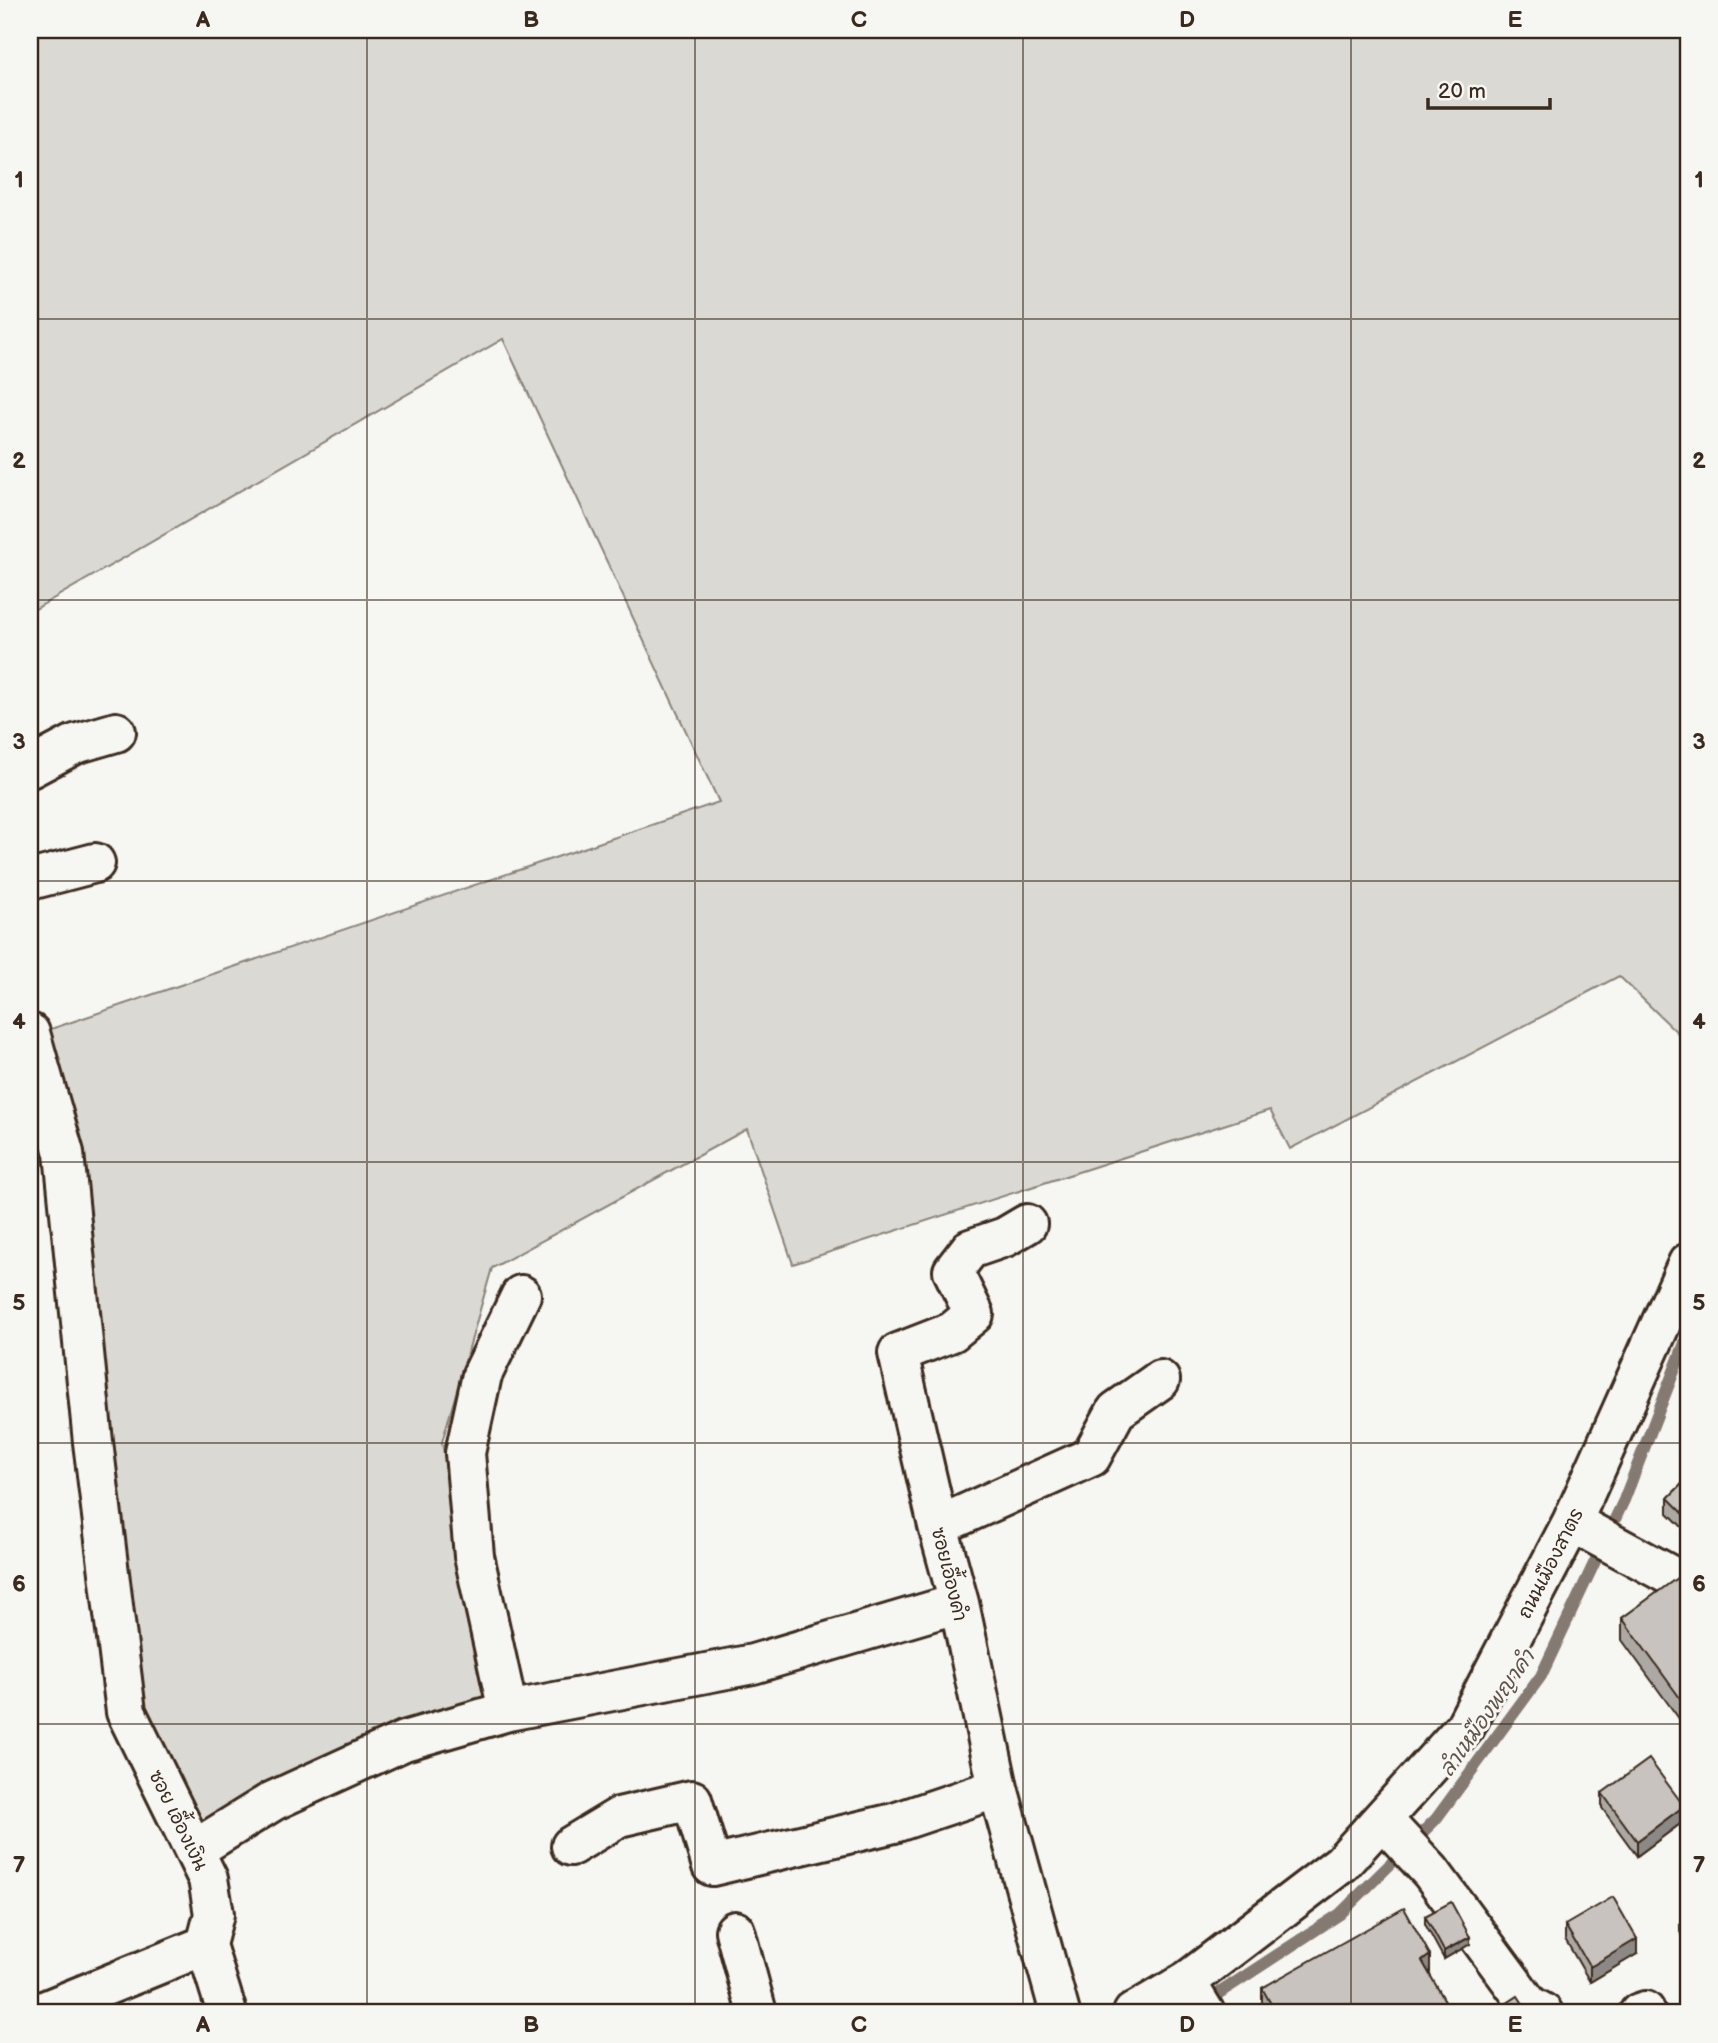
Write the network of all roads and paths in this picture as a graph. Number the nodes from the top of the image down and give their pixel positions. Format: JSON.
{"nodes":[{"id":1,"x":116,"y":732,"type":"dead end"},
{"id":2,"x":30,"y":768,"type":"edge"},
{"id":3,"x":94,"y":863,"type":"dead end"},
{"id":4,"x":30,"y":880,"type":"edge"},
{"id":5,"x":30,"y":1033,"type":"edge"},
{"id":6,"x":1027,"y":1224,"type":"dead end"},
{"id":7,"x":1684,"y":1286,"type":"edge"},
{"id":8,"x":521,"y":1294,"type":"dead end"},
{"id":9,"x":1160,"y":1380,"type":"dead end"},
{"id":10,"x":938,"y":1526,"type":"junction"},
{"id":11,"x":1581,"y":1526,"type":"junction"},
{"id":12,"x":1688,"y":1585,"type":"edge"},
{"id":13,"x":959,"y":1603,"type":"junction"},
{"id":14,"x":508,"y":1711,"type":"junction"},
{"id":15,"x":998,"y":1788,"type":"junction"},
{"id":16,"x":1391,"y":1829,"type":"junction"},
{"id":17,"x":571,"y":1846,"type":"dead end"},
{"id":18,"x":194,"y":1850,"type":"junction"},
{"id":19,"x":734,"y":1931,"type":"dead end"},
{"id":20,"x":206,"y":1945,"type":"junction"},
{"id":21,"x":1196,"y":1999,"type":"edge"},
{"id":22,"x":38,"y":2013,"type":"edge"},
{"id":23,"x":226,"y":2013,"type":"edge"},
{"id":24,"x":757,"y":2013,"type":"edge"},
{"id":25,"x":1060,"y":2013,"type":"edge"},
{"id":26,"x":1133,"y":2013,"type":"edge"},
{"id":27,"x":1543,"y":2013,"type":"edge"}],
"edges":[{"from":1,"to":2,"type":"street"},
{"from":3,"to":4,"type":"street"},
{"from":5,"to":18,"type":"street","name":"ซอย เอื้องเงิน"},
{"from":6,"to":10,"type":"street","name":"ซอยเอื้องคำ"},
{"from":7,"to":11,"type":"street","name":"ถนนเมืองสาตร"},
{"from":8,"to":14,"type":"street"},
{"from":9,"to":10,"type":"street"},
{"from":10,"to":13,"type":"street","name":"ซอยเอื้องคำ"},
{"from":11,"to":12,"type":"street"},
{"from":11,"to":16,"type":"street","name":"ถนนเมืองสาตร"},
{"from":13,"to":14,"type":"street"},
{"from":13,"to":15,"type":"street","name":"ซอยเอื้องคำ"},
{"from":14,"to":18,"type":"street"},
{"from":15,"to":17,"type":"street"},
{"from":15,"to":25,"type":"street","name":"ซอยเอื้องคำ"},
{"from":16,"to":21,"type":"street","name":"ถนนเมืองสาตร"},
{"from":16,"to":27,"type":"street"},
{"from":18,"to":20,"type":"street","name":"ซอย เอื้องเงิน"},
{"from":19,"to":24,"type":"street"},
{"from":20,"to":22,"type":"street"},
{"from":20,"to":23,"type":"street","name":"ซอย เอื้องเงิน"},
{"from":21,"to":26,"type":"street","name":"ถนนเมืองสาตร"}]}
